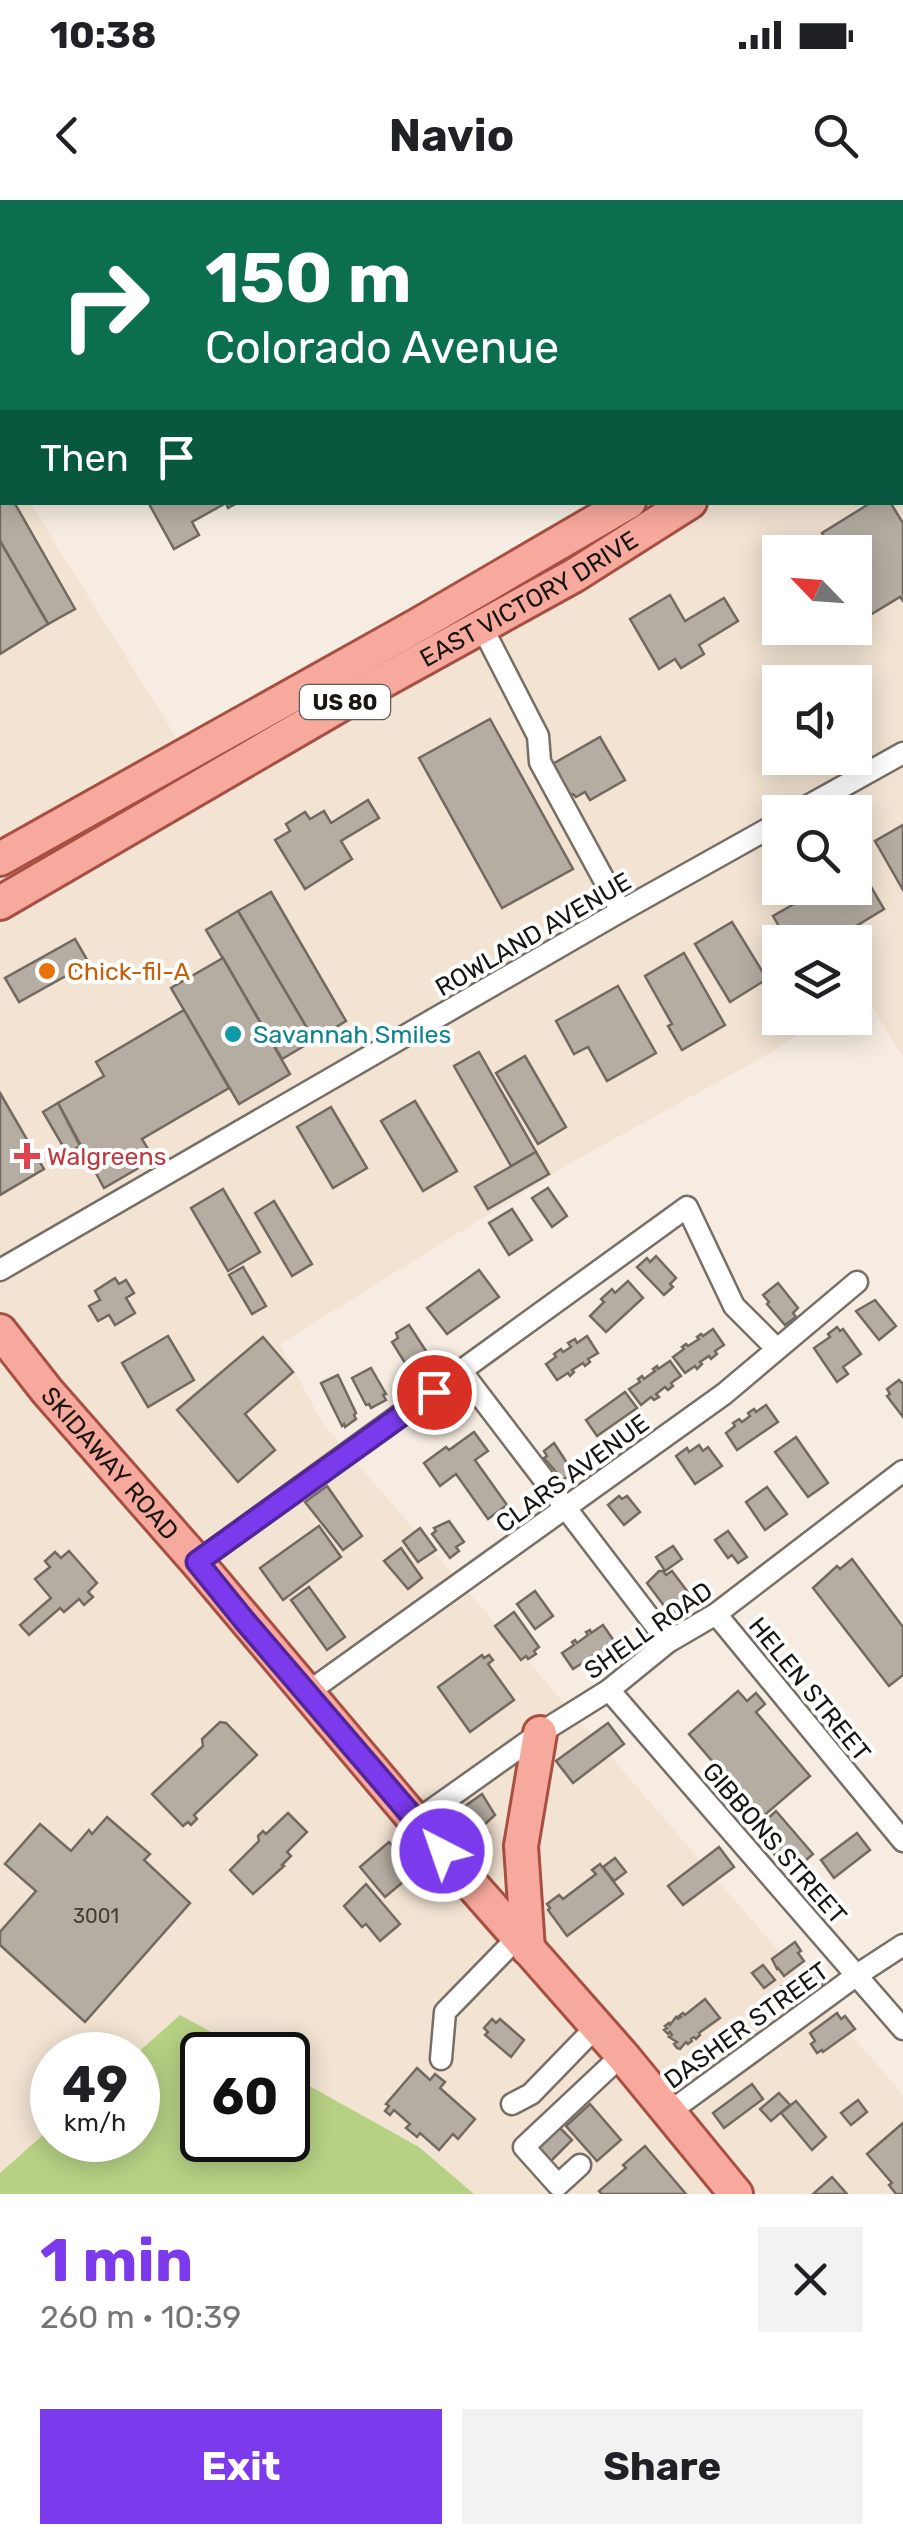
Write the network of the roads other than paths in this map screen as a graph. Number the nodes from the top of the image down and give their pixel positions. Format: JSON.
{"nodes":[{"id":1,"x":625,"y":505,"type":"edge"},
{"id":2,"x":685,"y":505,"type":"edge"},
{"id":3,"x":482,"y":626,"type":"junction"},
{"id":4,"x":903,"y":752,"type":"edge"},
{"id":5,"x":827,"y":795,"type":"edge"},
{"id":6,"x":762,"y":832,"type":"edge"},
{"id":7,"x":0,"y":858,"type":"edge"},
{"id":8,"x":0,"y":903,"type":"edge"},
{"id":9,"x":621,"y":911,"type":"junction"},
{"id":10,"x":0,"y":1270,"type":"edge"},
{"id":11,"x":857,"y":1282,"type":"dead end"},
{"id":12,"x":0,"y":1331,"type":"edge"},
{"id":13,"x":776,"y":1348,"type":"junction"},
{"id":14,"x":462,"y":1372,"type":"junction"},
{"id":15,"x":903,"y":1471,"type":"edge"},
{"id":16,"x":567,"y":1508,"type":"junction"},
{"id":17,"x":197,"y":1562,"type":"junction"},
{"id":18,"x":716,"y":1614,"type":"junction"},
{"id":19,"x":668,"y":1642,"type":"junction"},
{"id":20,"x":609,"y":1690,"type":"junction"},
{"id":21,"x":307,"y":1692,"type":"junction"},
{"id":22,"x":540,"y":1734,"type":"junction"},
{"id":23,"x":416,"y":1821,"type":"junction"},
{"id":24,"x":903,"y":1842,"type":"edge"},
{"id":25,"x":523,"y":1943,"type":"junction"},
{"id":26,"x":903,"y":1944,"type":"edge"},
{"id":27,"x":857,"y":1974,"type":"junction"},
{"id":28,"x":596,"y":2027,"type":"junction"},
{"id":29,"x":903,"y":2029,"type":"edge"},
{"id":30,"x":622,"y":2055,"type":"junction"},
{"id":31,"x":441,"y":2059,"type":"dead end"},
{"id":32,"x":512,"y":2104,"type":"dead end"},
{"id":33,"x":668,"y":2114,"type":"junction"},
{"id":34,"x":580,"y":2165,"type":"dead end"},
{"id":35,"x":736,"y":2194,"type":"edge"}],
"edges":[{"from":1,"to":7,"type":"main road","name":"EAST VICTORY DRIVE","number":"US 80"},
{"from":2,"to":3,"type":"main road","name":"EAST VICTORY DRIVE","number":"US 80"},
{"from":3,"to":8,"type":"main road","name":"EAST VICTORY DRIVE","number":"US 80"},
{"from":3,"to":9,"type":"street"},
{"from":4,"to":5,"type":"street"},
{"from":6,"to":9,"type":"street","name":"ROWLAND AVENUE"},
{"from":9,"to":10,"type":"street","name":"ROWLAND AVENUE"},
{"from":11,"to":13,"type":"street","name":"CLARS AVENUE"},
{"from":12,"to":17,"type":"main road","name":"SKIDAWAY ROAD"},
{"from":13,"to":14,"type":"street"},
{"from":13,"to":16,"type":"street","name":"CLARS AVENUE"},
{"from":14,"to":16,"type":"street"},
{"from":14,"to":17,"type":"street"},
{"from":15,"to":18,"type":"street","name":"SHELL ROAD"},
{"from":16,"to":19,"type":"street"},
{"from":16,"to":21,"type":"street","name":"CLARS AVENUE"},
{"from":17,"to":21,"type":"main road","name":"SKIDAWAY ROAD"},
{"from":18,"to":19,"type":"street","name":"SHELL ROAD"},
{"from":18,"to":24,"type":"street","name":"HELEN STREET"},
{"from":19,"to":20,"type":"street","name":"SHELL ROAD"},
{"from":20,"to":22,"type":"street","name":"SHELL ROAD"},
{"from":20,"to":27,"type":"street","name":"GIBBONS STREET"},
{"from":21,"to":23,"type":"main road","name":"SKIDAWAY ROAD"},
{"from":22,"to":23,"type":"street","name":"SHELL ROAD"},
{"from":22,"to":25,"type":"main road"},
{"from":23,"to":25,"type":"main road","name":"SKIDAWAY ROAD"},
{"from":25,"to":28,"type":"main road","name":"SKIDAWAY ROAD"},
{"from":25,"to":31,"type":"street"},
{"from":26,"to":27,"type":"street","name":"DASHER STREET"},
{"from":27,"to":29,"type":"street","name":"GIBBONS STREET"},
{"from":27,"to":33,"type":"street","name":"DASHER STREET"},
{"from":28,"to":30,"type":"main road","name":"SKIDAWAY ROAD"},
{"from":28,"to":32,"type":"street"},
{"from":30,"to":33,"type":"main road","name":"SKIDAWAY ROAD"},
{"from":30,"to":34,"type":"street"},
{"from":33,"to":35,"type":"main road","name":"SKIDAWAY ROAD"}]}
